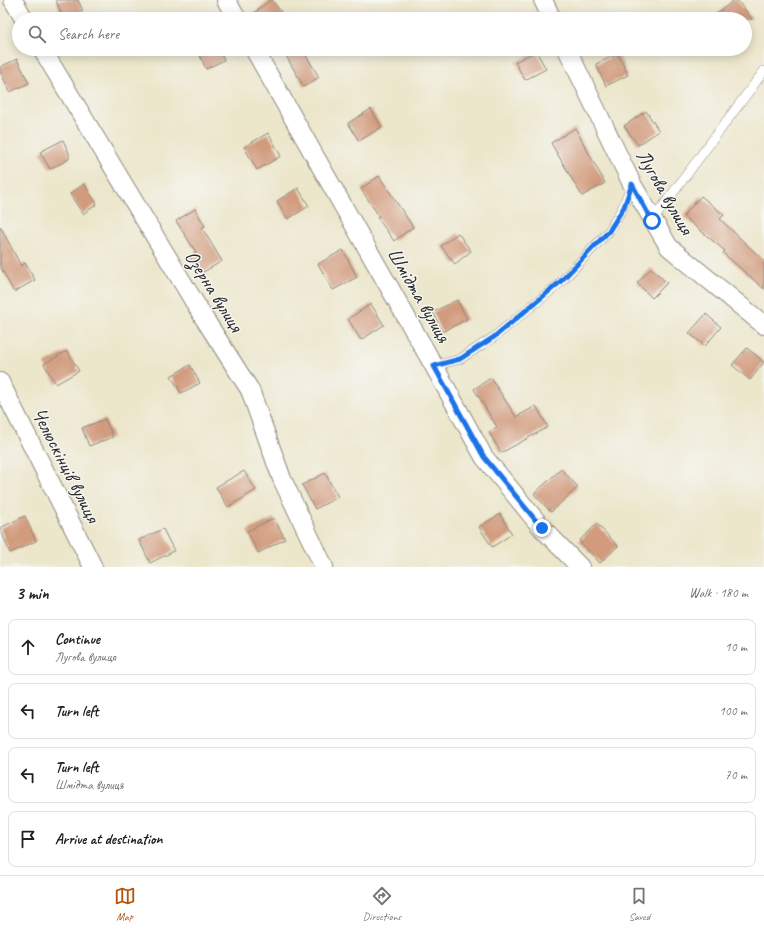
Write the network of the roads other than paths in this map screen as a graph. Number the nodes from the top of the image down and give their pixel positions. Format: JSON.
{"nodes":[{"id":1,"x":13,"y":0,"type":"edge"},
{"id":2,"x":226,"y":0,"type":"edge"},
{"id":3,"x":543,"y":0,"type":"edge"},
{"id":4,"x":20,"y":12,"type":"edge"},
{"id":5,"x":233,"y":12,"type":"edge"},
{"id":6,"x":549,"y":12,"type":"edge"},
{"id":7,"x":46,"y":56,"type":"edge"},
{"id":8,"x":258,"y":56,"type":"edge"},
{"id":9,"x":570,"y":56,"type":"edge"},
{"id":10,"x":764,"y":71,"type":"edge"},
{"id":11,"x":632,"y":184,"type":"junction"},
{"id":12,"x":652,"y":221,"type":"junction"},
{"id":13,"x":764,"y":325,"type":"edge"},
{"id":14,"x":434,"y":366,"type":"junction"},
{"id":15,"x":0,"y":382,"type":"edge"},
{"id":16,"x":93,"y":567,"type":"edge"},
{"id":17,"x":324,"y":567,"type":"edge"},
{"id":18,"x":580,"y":567,"type":"edge"}],
"edges":[{"from":1,"to":4,"type":"street"},
{"from":2,"to":5,"type":"street"},
{"from":3,"to":6,"type":"street"},
{"from":7,"to":17,"type":"street","name":"Озерна вулиця"},
{"from":8,"to":14,"type":"street","name":"Шмідта вулиця"},
{"from":9,"to":11,"type":"street","name":"Лугова вулиця"},
{"from":10,"to":12,"type":"lane"},
{"from":11,"to":12,"type":"street","name":"Лугова вулиця"},
{"from":11,"to":14,"type":"lane"},
{"from":12,"to":13,"type":"street","name":"Лугова вулиця"},
{"from":14,"to":18,"type":"street","name":"Шмідта вулиця"},
{"from":15,"to":16,"type":"street","name":"Челюскінців вулиця"}]}
